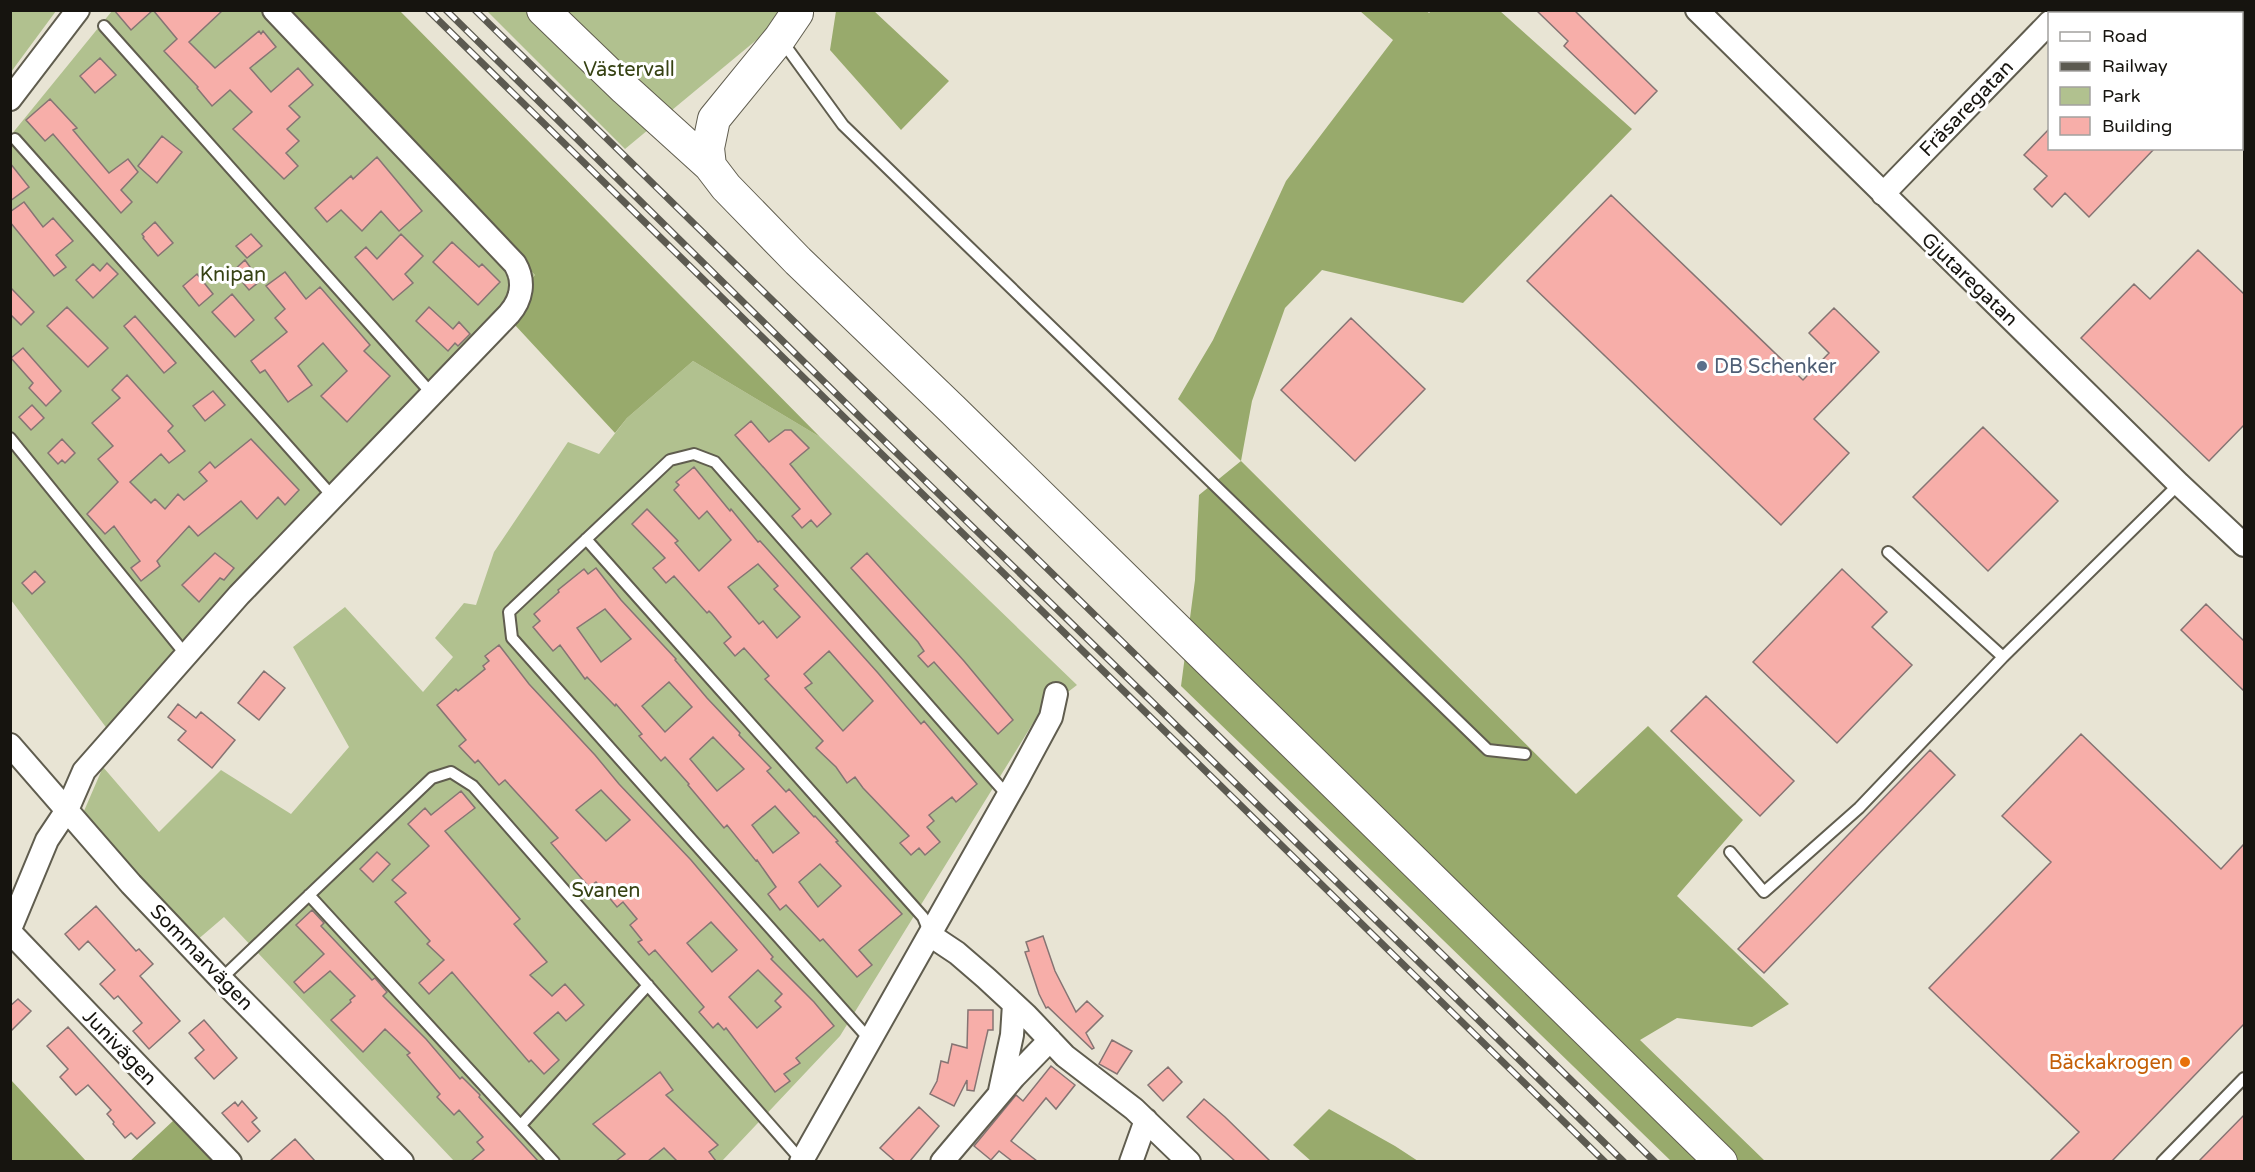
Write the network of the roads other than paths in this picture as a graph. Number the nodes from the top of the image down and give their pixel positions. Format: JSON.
{"nodes":[{"id":1,"x":78,"y":10,"type":"edge"},
{"id":2,"x":274,"y":10,"type":"edge"},
{"id":3,"x":543,"y":10,"type":"edge"},
{"id":4,"x":1697,"y":10,"type":"edge"},
{"id":5,"x":798,"y":12,"type":"edge"},
{"id":6,"x":2048,"y":23,"type":"edge"},
{"id":7,"x":104,"y":26,"type":"dead end"},
{"id":8,"x":780,"y":38,"type":"junction"},
{"id":9,"x":10,"y":99,"type":"edge"},
{"id":10,"x":15,"y":140,"type":"dead end"},
{"id":11,"x":710,"y":165,"type":"junction"},
{"id":12,"x":1883,"y":194,"type":"junction"},
{"id":13,"x":432,"y":394,"type":"junction"},
{"id":14,"x":10,"y":438,"type":"edge"},
{"id":15,"x":2179,"y":484,"type":"junction"},
{"id":16,"x":333,"y":497,"type":"junction"},
{"id":17,"x":586,"y":538,"type":"junction"},
{"id":18,"x":2244,"y":545,"type":"edge"},
{"id":19,"x":1888,"y":552,"type":"dead end"},
{"id":20,"x":186,"y":655,"type":"junction"},
{"id":21,"x":2003,"y":657,"type":"junction"},
{"id":22,"x":1056,"y":694,"type":"dead end"},
{"id":23,"x":10,"y":745,"type":"edge"},
{"id":24,"x":1525,"y":754,"type":"dead end"},
{"id":25,"x":1009,"y":796,"type":"junction"},
{"id":26,"x":67,"y":810,"type":"junction"},
{"id":27,"x":1730,"y":852,"type":"dead end"},
{"id":28,"x":309,"y":895,"type":"junction"},
{"id":29,"x":10,"y":931,"type":"edge"},
{"id":30,"x":930,"y":935,"type":"junction"},
{"id":31,"x":221,"y":979,"type":"junction"},
{"id":32,"x":648,"y":985,"type":"junction"},
{"id":33,"x":1014,"y":1004,"type":"junction"},
{"id":34,"x":871,"y":1040,"type":"junction"},
{"id":35,"x":1050,"y":1040,"type":"junction"},
{"id":36,"x":2244,"y":1078,"type":"edge"},
{"id":37,"x":999,"y":1096,"type":"junction"},
{"id":38,"x":1146,"y":1120,"type":"junction"},
{"id":39,"x":521,"y":1125,"type":"junction"},
{"id":40,"x":230,"y":1161,"type":"edge"},
{"id":41,"x":402,"y":1161,"type":"edge"},
{"id":42,"x":554,"y":1161,"type":"edge"},
{"id":43,"x":801,"y":1161,"type":"edge"},
{"id":44,"x":942,"y":1161,"type":"edge"},
{"id":45,"x":1131,"y":1161,"type":"edge"},
{"id":46,"x":1189,"y":1161,"type":"edge"},
{"id":47,"x":1721,"y":1161,"type":"edge"},
{"id":48,"x":2162,"y":1161,"type":"edge"}],
"edges":[{"from":1,"to":9,"type":"street"},
{"from":2,"to":13,"type":"street"},
{"from":3,"to":11,"type":"main road"},
{"from":4,"to":12,"type":"street","name":"Gjutaregatan"},
{"from":5,"to":8,"type":"main road"},
{"from":6,"to":12,"type":"street","name":"Fräsaregatan"},
{"from":7,"to":13,"type":"lane"},
{"from":8,"to":11,"type":"main road"},
{"from":8,"to":24,"type":"lane"},
{"from":10,"to":16,"type":"lane"},
{"from":11,"to":47,"type":"main road"},
{"from":12,"to":15,"type":"street","name":"Gjutaregatan"},
{"from":13,"to":16,"type":"street"},
{"from":14,"to":20,"type":"lane"},
{"from":15,"to":18,"type":"street","name":"Gjutaregatan"},
{"from":15,"to":21,"type":"lane"},
{"from":16,"to":20,"type":"street"},
{"from":17,"to":25,"type":"lane"},
{"from":17,"to":30,"type":"lane"},
{"from":17,"to":34,"type":"lane"},
{"from":19,"to":21,"type":"lane"},
{"from":20,"to":26,"type":"street"},
{"from":21,"to":27,"type":"lane"},
{"from":22,"to":25,"type":"street"},
{"from":23,"to":26,"type":"street","name":"Sommarvägen"},
{"from":25,"to":30,"type":"street"},
{"from":26,"to":29,"type":"street"},
{"from":26,"to":31,"type":"street","name":"Sommarvägen"},
{"from":28,"to":31,"type":"lane"},
{"from":28,"to":32,"type":"lane"},
{"from":28,"to":39,"type":"lane"},
{"from":29,"to":40,"type":"street","name":"Junivägen"},
{"from":30,"to":33,"type":"street"},
{"from":30,"to":34,"type":"street"},
{"from":31,"to":41,"type":"street","name":"Sommarvägen"},
{"from":32,"to":39,"type":"lane"},
{"from":32,"to":43,"type":"lane"},
{"from":33,"to":35,"type":"street"},
{"from":33,"to":37,"type":"street"},
{"from":34,"to":43,"type":"street"},
{"from":35,"to":37,"type":"street"},
{"from":35,"to":38,"type":"street"},
{"from":36,"to":48,"type":"lane"},
{"from":37,"to":44,"type":"street"},
{"from":38,"to":45,"type":"street"},
{"from":38,"to":46,"type":"street"},
{"from":39,"to":42,"type":"lane"}]}
